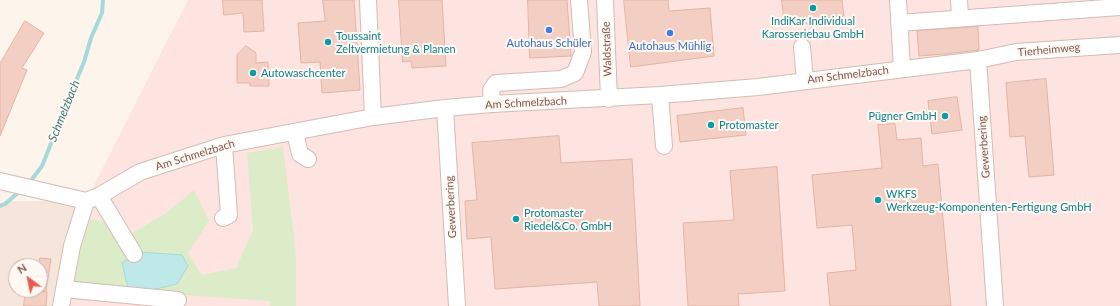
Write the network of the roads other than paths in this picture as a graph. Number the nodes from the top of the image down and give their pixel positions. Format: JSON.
{"nodes":[{"id":1,"x":368,"y":0,"type":"edge"},
{"id":2,"x":579,"y":0,"type":"edge"},
{"id":3,"x":605,"y":0,"type":"edge"},
{"id":4,"x":898,"y":0,"type":"edge"},
{"id":5,"x":959,"y":0,"type":"edge"},
{"id":6,"x":1120,"y":7,"type":"edge"},
{"id":7,"x":960,"y":18,"type":"junction"},
{"id":8,"x":899,"y":22,"type":"junction"},
{"id":9,"x":1120,"y":45,"type":"edge"},
{"id":10,"x":802,"y":47,"type":"dead end"},
{"id":11,"x":978,"y":60,"type":"junction"},
{"id":12,"x":902,"y":68,"type":"junction"},
{"id":13,"x":805,"y":81,"type":"junction"},
{"id":14,"x":660,"y":95,"type":"junction"},
{"id":15,"x":608,"y":99,"type":"junction"},
{"id":16,"x":492,"y":104,"type":"junction"},
{"id":17,"x":445,"y":108,"type":"junction"},
{"id":18,"x":373,"y":117,"type":"junction"},
{"id":19,"x":295,"y":132,"type":"junction"},
{"id":20,"x":224,"y":145,"type":"junction"},
{"id":21,"x":664,"y":146,"type":"dead end"},
{"id":22,"x":308,"y":159,"type":"dead end"},
{"id":23,"x":0,"y":181,"type":"edge"},
{"id":24,"x":93,"y":198,"type":"junction"},
{"id":25,"x":223,"y":218,"type":"dead end"},
{"id":26,"x":134,"y":254,"type":"dead end"},
{"id":27,"x":64,"y":289,"type":"junction"},
{"id":28,"x":178,"y":300,"type":"dead end"},
{"id":29,"x":61,"y":306,"type":"edge"},
{"id":30,"x":457,"y":306,"type":"edge"},
{"id":31,"x":995,"y":306,"type":"edge"}],
"edges":[{"from":1,"to":18,"type":"street"},
{"from":2,"to":16,"type":"street"},
{"from":3,"to":15,"type":"street","name":"Waldstraße"},
{"from":4,"to":8,"type":"street"},
{"from":5,"to":7,"type":"street"},
{"from":6,"to":7,"type":"street"},
{"from":7,"to":8,"type":"street"},
{"from":8,"to":12,"type":"street"},
{"from":9,"to":11,"type":"street","name":"Tierheimweg"},
{"from":10,"to":13,"type":"street"},
{"from":11,"to":12,"type":"street","name":"Am Schmelzbach"},
{"from":11,"to":31,"type":"street","name":"Gewerbering"},
{"from":12,"to":13,"type":"street","name":"Am Schmelzbach"},
{"from":13,"to":14,"type":"street","name":"Am Schmelzbach"},
{"from":14,"to":15,"type":"street","name":"Am Schmelzbach"},
{"from":14,"to":21,"type":"street"},
{"from":15,"to":16,"type":"street","name":"Am Schmelzbach"},
{"from":16,"to":17,"type":"street","name":"Am Schmelzbach"},
{"from":17,"to":18,"type":"street","name":"Am Schmelzbach"},
{"from":17,"to":30,"type":"street","name":"Gewerbering"},
{"from":18,"to":19,"type":"street","name":"Am Schmelzbach"},
{"from":19,"to":20,"type":"street","name":"Am Schmelzbach"},
{"from":19,"to":22,"type":"street"},
{"from":20,"to":24,"type":"street","name":"Am Schmelzbach"},
{"from":20,"to":25,"type":"street"},
{"from":23,"to":24,"type":"street"},
{"from":24,"to":26,"type":"street"},
{"from":24,"to":27,"type":"street"},
{"from":27,"to":28,"type":"street"},
{"from":27,"to":29,"type":"street"}]}
